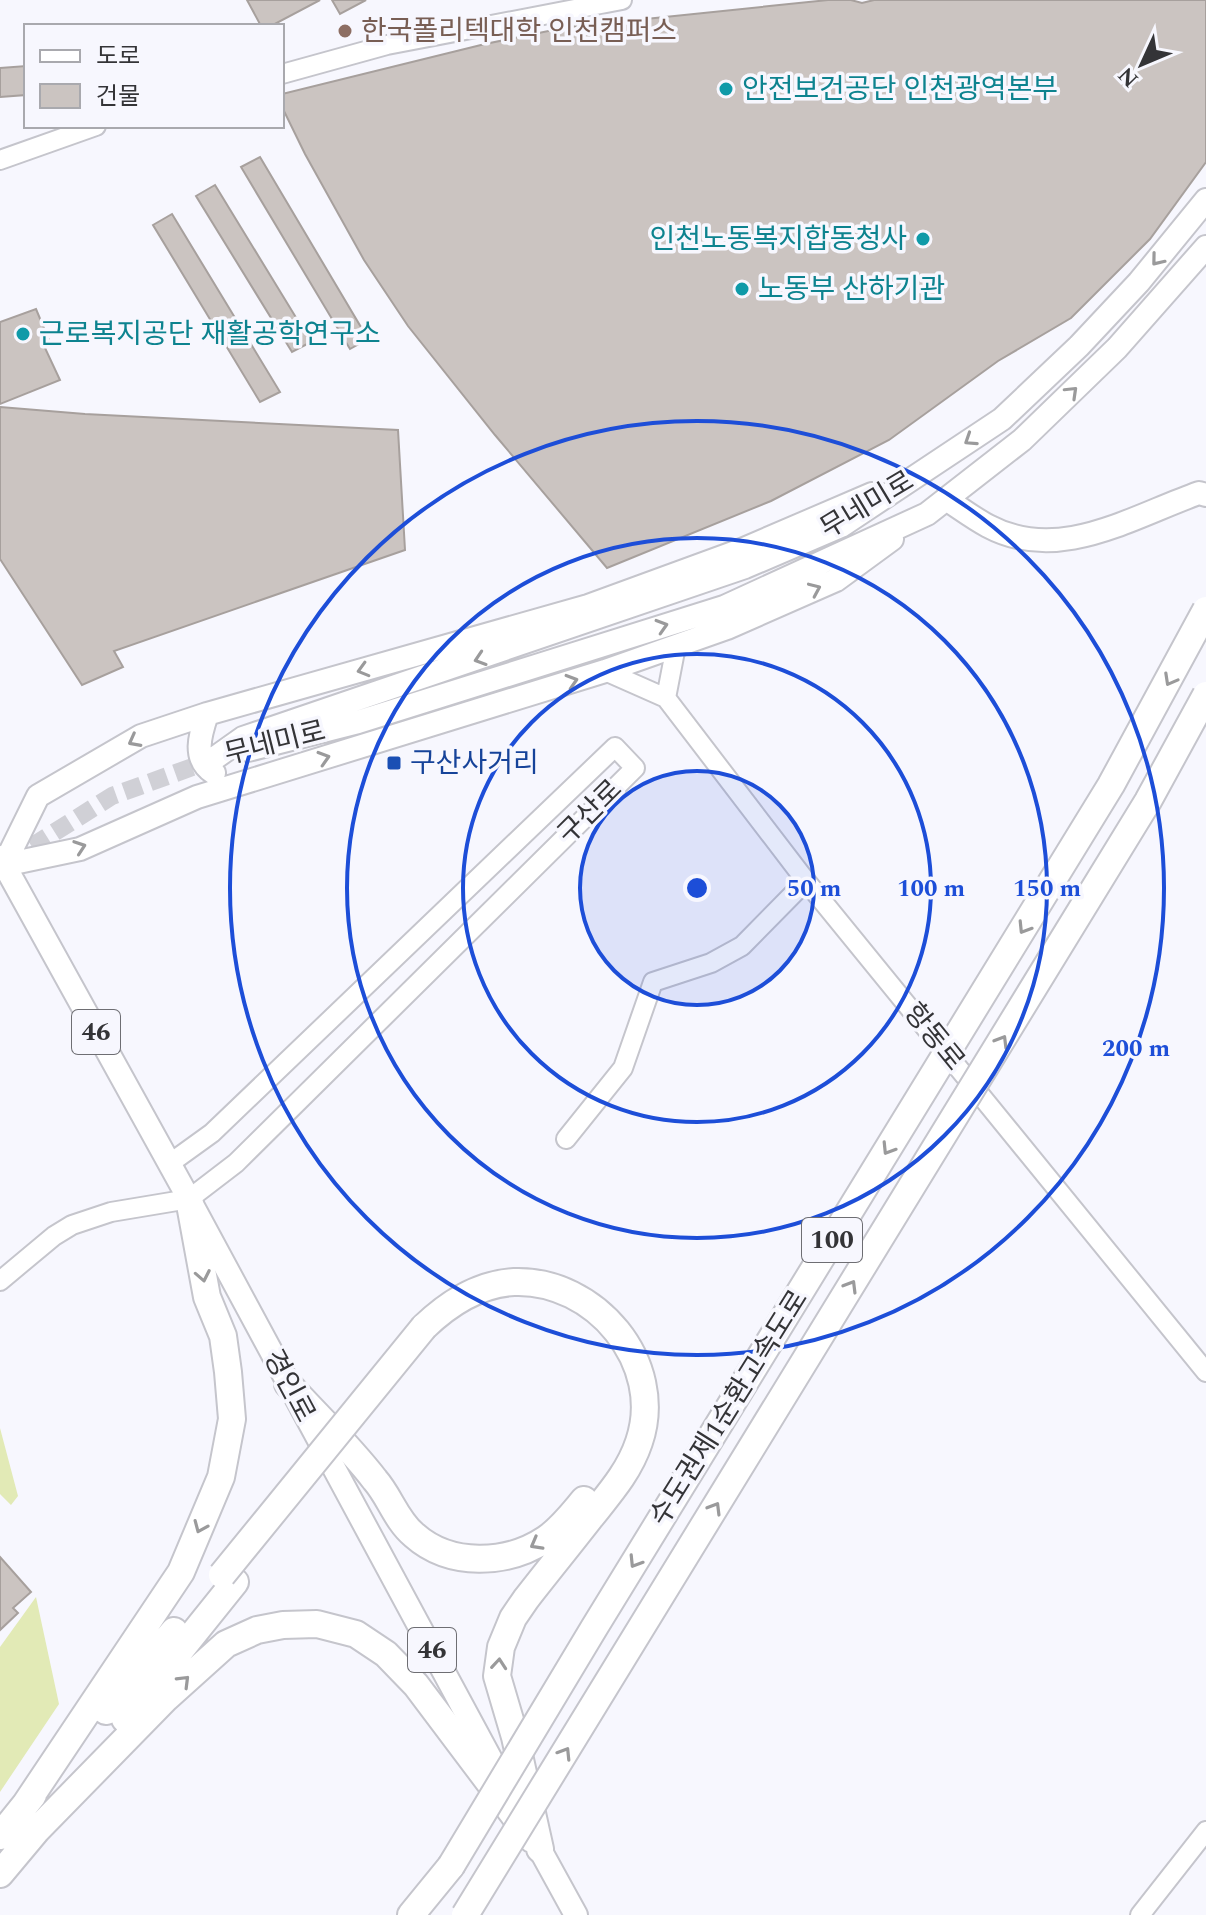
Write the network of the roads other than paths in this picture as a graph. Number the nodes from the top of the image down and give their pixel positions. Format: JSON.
{"nodes":[{"id":1,"x":622,"y":0,"type":"edge"},
{"id":2,"x":284,"y":73,"type":"edge"},
{"id":3,"x":90,"y":128,"type":"edge"},
{"id":4,"x":0,"y":160,"type":"edge"},
{"id":5,"x":1206,"y":200,"type":"edge"},
{"id":6,"x":1206,"y":247,"type":"edge"},
{"id":7,"x":912,"y":478,"type":"junction"},
{"id":8,"x":1206,"y":495,"type":"edge"},
{"id":9,"x":946,"y":499,"type":"junction"},
{"id":10,"x":927,"y":514,"type":"junction"},
{"id":11,"x":1206,"y":610,"type":"edge"},
{"id":12,"x":676,"y":646,"type":"junction"},
{"id":13,"x":605,"y":671,"type":"junction"},
{"id":14,"x":1206,"y":695,"type":"edge"},
{"id":15,"x":666,"y":698,"type":"junction"},
{"id":16,"x":207,"y":714,"type":"junction"},
{"id":17,"x":246,"y":782,"type":"junction"},
{"id":18,"x":1,"y":866,"type":"edge"},
{"id":19,"x":806,"y":881,"type":"junction"},
{"id":20,"x":566,"y":1139,"type":"dead end"},
{"id":21,"x":169,"y":1164,"type":"junction"},
{"id":22,"x":189,"y":1199,"type":"junction"},
{"id":23,"x":0,"y":1281,"type":"edge"},
{"id":24,"x":429,"y":1332,"type":"junction"},
{"id":25,"x":1206,"y":1372,"type":"edge"},
{"id":26,"x":288,"y":1384,"type":"junction"},
{"id":27,"x":228,"y":1578,"type":"junction"},
{"id":28,"x":23,"y":1808,"type":"junction"},
{"id":29,"x":1206,"y":1831,"type":"edge"},
{"id":30,"x":0,"y":1836,"type":"edge"},
{"id":31,"x":31,"y":1836,"type":"junction"},
{"id":32,"x":540,"y":1849,"type":"junction"},
{"id":33,"x":451,"y":1866,"type":"junction"},
{"id":34,"x":0,"y":1874,"type":"edge"},
{"id":35,"x":411,"y":1915,"type":"edge"},
{"id":36,"x":420,"y":1915,"type":"edge"},
{"id":37,"x":465,"y":1915,"type":"edge"},
{"id":38,"x":576,"y":1915,"type":"edge"},
{"id":39,"x":1140,"y":1915,"type":"edge"}],
"edges":[{"from":1,"to":2,"type":"street"},
{"from":3,"to":4,"type":"street"},
{"from":5,"to":7,"type":"main road","name":"무네미로","one_way":true},
{"from":9,"to":6,"type":"main road","name":"무네미로","one_way":true},
{"from":7,"to":10,"type":"main road","name":"무네미로","one_way":true},
{"from":7,"to":16,"type":"main road","one_way":true},
{"from":8,"to":9,"type":"main road"},
{"from":9,"to":10,"type":"main road","name":"무네미로"},
{"from":12,"to":10,"type":"main road","one_way":true},
{"from":11,"to":33,"type":"highway","name":"수도권제1순환고속도로","number":"100","one_way":true,"bridge":true},
{"from":12,"to":13,"type":"main road"},
{"from":12,"to":15,"type":"street"},
{"from":13,"to":15,"type":"street","name":"항동로"},
{"from":17,"to":13,"type":"main road","one_way":true},
{"from":37,"to":14,"type":"highway","name":"수도권제1순환고속도로","number":"100","one_way":true,"bridge":true},
{"from":15,"to":19,"type":"street","name":"항동로"},
{"from":16,"to":17,"type":"main road"},
{"from":16,"to":18,"type":"main road","one_way":true},
{"from":18,"to":17,"type":"main road","one_way":true},
{"from":18,"to":21,"type":"main road","name":"경인로","number":"46"},
{"from":19,"to":20,"type":"street"},
{"from":19,"to":25,"type":"street","name":"항동로"},
{"from":21,"to":22,"type":"main road","name":"경인로","number":"46"},
{"from":21,"to":22,"type":"street","name":"구산로"},
{"from":22,"to":23,"type":"street"},
{"from":22,"to":26,"type":"main road","name":"경인로","number":"46"},
{"from":22,"to":28,"type":"highway","one_way":true},
{"from":24,"to":26,"type":"highway","one_way":true},
{"from":24,"to":27,"type":"highway","bridge":true},
{"from":32,"to":24,"type":"highway","one_way":true},
{"from":26,"to":32,"type":"main road","name":"경인로","number":"46"},
{"from":27,"to":28,"type":"highway"},
{"from":27,"to":31,"type":"highway"},
{"from":28,"to":30,"type":"highway"},
{"from":29,"to":39,"type":"street"},
{"from":31,"to":32,"type":"highway","one_way":true},
{"from":31,"to":34,"type":"highway"},
{"from":32,"to":38,"type":"main road","name":"경인로","number":"46"},
{"from":33,"to":35,"type":"highway"},
{"from":33,"to":36,"type":"highway","name":"수도권제1순환고속도로","number":"100"}]}
